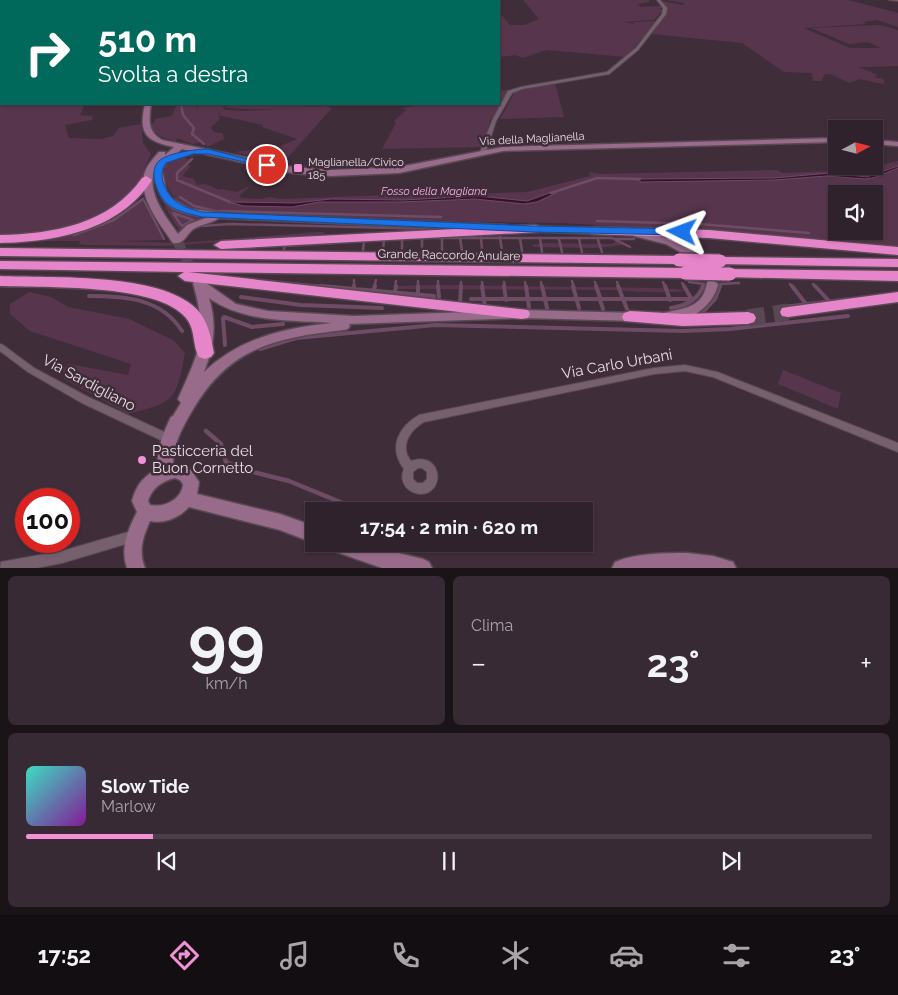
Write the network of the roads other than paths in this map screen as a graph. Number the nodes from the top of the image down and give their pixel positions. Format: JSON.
{"nodes":[{"id":1,"x":658,"y":0,"type":"edge"},
{"id":2,"x":890,"y":0,"type":"edge"},
{"id":3,"x":898,"y":0,"type":"edge"},
{"id":4,"x":148,"y":105,"type":"edge"},
{"id":5,"x":148,"y":134,"type":"junction"},
{"id":6,"x":828,"y":140,"type":"edge"},
{"id":7,"x":883,"y":143,"type":"edge"},
{"id":8,"x":898,"y":144,"type":"edge"},
{"id":9,"x":181,"y":146,"type":"junction"},
{"id":10,"x":208,"y":151,"type":"junction"},
{"id":11,"x":483,"y":152,"type":"junction"},
{"id":12,"x":158,"y":161,"type":"junction"},
{"id":13,"x":146,"y":180,"type":"junction"},
{"id":14,"x":233,"y":217,"type":"junction"},
{"id":15,"x":534,"y":229,"type":"junction"},
{"id":16,"x":596,"y":231,"type":"junction"},
{"id":17,"x":0,"y":239,"type":"edge"},
{"id":18,"x":898,"y":251,"type":"edge"},
{"id":19,"x":0,"y":252,"type":"edge"},
{"id":20,"x":114,"y":254,"type":"junction"},
{"id":21,"x":685,"y":262,"type":"junction"},
{"id":22,"x":898,"y":263,"type":"edge"},
{"id":23,"x":0,"y":265,"type":"edge"},
{"id":24,"x":74,"y":267,"type":"junction"},
{"id":25,"x":898,"y":276,"type":"edge"},
{"id":26,"x":0,"y":281,"type":"edge"},
{"id":27,"x":712,"y":284,"type":"dead end"},
{"id":28,"x":898,"y":298,"type":"edge"},
{"id":29,"x":788,"y":312,"type":"tunnel mouth"},
{"id":30,"x":522,"y":314,"type":"junction"},
{"id":31,"x":630,"y":317,"type":"junction"},
{"id":32,"x":748,"y":318,"type":"tunnel mouth"},
{"id":33,"x":402,"y":320,"type":"junction"},
{"id":34,"x":0,"y":347,"type":"edge"},
{"id":35,"x":205,"y":353,"type":"junction"},
{"id":36,"x":171,"y":433,"type":"junction"},
{"id":37,"x":898,"y":448,"type":"edge"},
{"id":38,"x":410,"y":468,"type":"dead end"},
{"id":39,"x":166,"y":472,"type":"junction"},
{"id":40,"x":186,"y":499,"type":"junction"},
{"id":41,"x":145,"y":512,"type":"junction"},
{"id":42,"x":305,"y":531,"type":"edge"},
{"id":43,"x":135,"y":536,"type":"junction"},
{"id":44,"x":360,"y":552,"type":"edge"},
{"id":45,"x":2,"y":568,"type":"edge"},
{"id":46,"x":136,"y":568,"type":"edge"},
{"id":47,"x":423,"y":568,"type":"edge"},
{"id":48,"x":621,"y":568,"type":"edge"},
{"id":49,"x":726,"y":568,"type":"edge"}],
"edges":[{"from":1,"to":11,"type":"street"},
{"from":2,"to":3,"type":"street"},
{"from":4,"to":5,"type":"main road"},
{"from":5,"to":9,"type":"main road","name":"Via della Maglianella"},
{"from":5,"to":12,"type":"main road"},
{"from":6,"to":11,"type":"main road","name":"Via della Maglianella"},
{"from":7,"to":8,"type":"main road"},
{"from":9,"to":10,"type":"main road","name":"Via della Maglianella"},
{"from":9,"to":12,"type":"main road"},
{"from":10,"to":11,"type":"main road","name":"Via della Maglianella"},
{"from":10,"to":12,"type":"main road"},
{"from":12,"to":13,"type":"main road"},
{"from":12,"to":14,"type":"main road"},
{"from":13,"to":14,"type":"main road"},
{"from":13,"to":17,"type":"highway"},
{"from":14,"to":15,"type":"main road"},
{"from":15,"to":16,"type":"main road"},
{"from":15,"to":20,"type":"highway"},
{"from":16,"to":18,"type":"highway"},
{"from":16,"to":21,"type":"main road"},
{"from":19,"to":20,"type":"highway","name":"Grande Raccordo Anulare"},
{"from":20,"to":21,"type":"highway","name":"Grande Raccordo Anulare"},
{"from":21,"to":22,"type":"highway","name":"Grande Raccordo Anulare","bridge":true},
{"from":21,"to":24,"type":"highway","name":"Grande Raccordo Anulare"},
{"from":21,"to":25,"type":"highway","name":"Grande Raccordo Anulare","bridge":true},
{"from":23,"to":24,"type":"highway","name":"Grande Raccordo Anulare"},
{"from":24,"to":30,"type":"highway"},
{"from":26,"to":35,"type":"highway"},
{"from":27,"to":31,"type":"main road"},
{"from":28,"to":29,"type":"highway"},
{"from":30,"to":31,"type":"main road"},
{"from":30,"to":33,"type":"main road"},
{"from":31,"to":32,"type":"highway"},
{"from":33,"to":35,"type":"main road"},
{"from":33,"to":36,"type":"main road"},
{"from":34,"to":36,"type":"street","name":"Via Sardigliano"},
{"from":35,"to":36,"type":"main road"},
{"from":36,"to":39,"type":"main road"},
{"from":37,"to":38,"type":"street","name":"Via Carlo Urbani"},
{"from":39,"to":40,"type":"main road"},
{"from":39,"to":41,"type":"main road"},
{"from":40,"to":41,"type":"main road"},
{"from":40,"to":42,"type":"main road"},
{"from":41,"to":43,"type":"main road"},
{"from":43,"to":45,"type":"street"},
{"from":43,"to":46,"type":"main road"},
{"from":44,"to":47,"type":"main road"},
{"from":48,"to":49,"type":"main road"}]}
